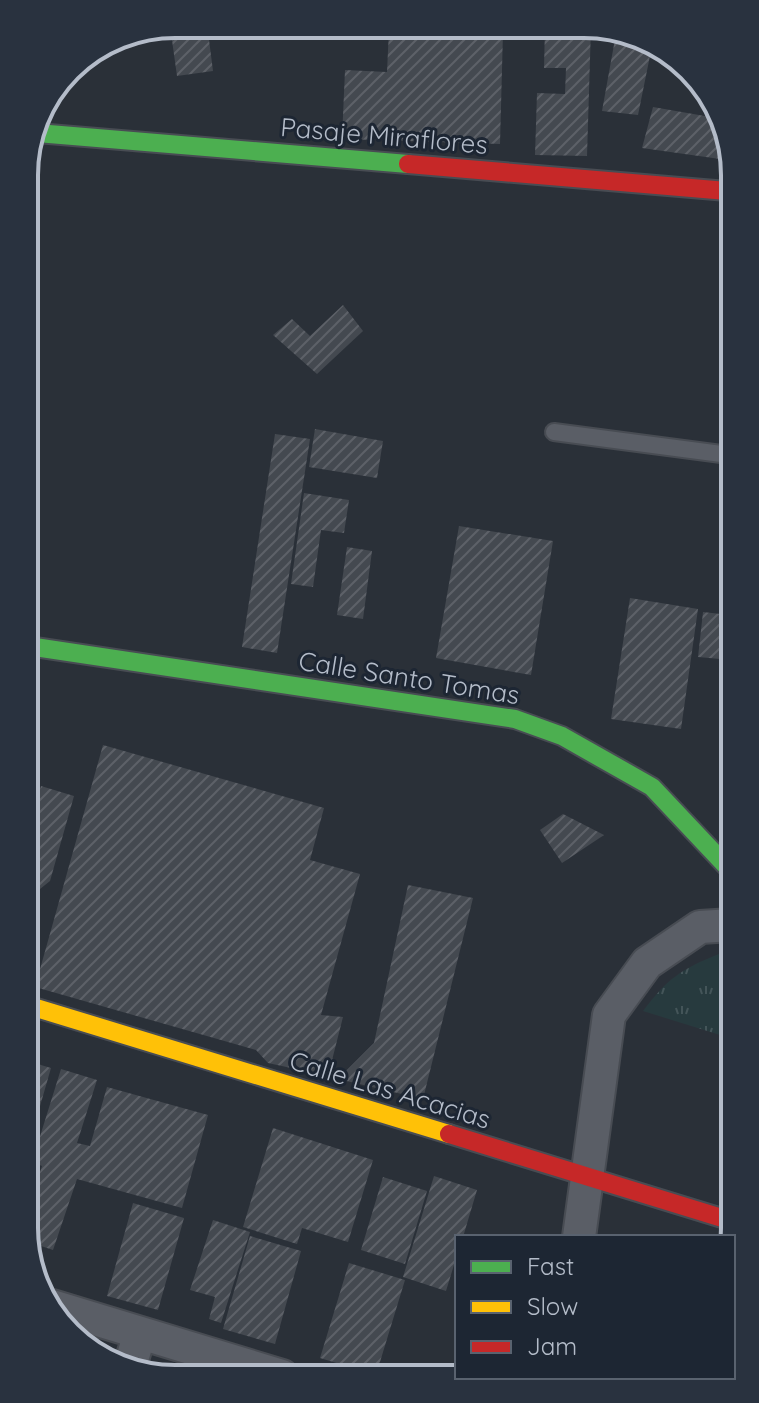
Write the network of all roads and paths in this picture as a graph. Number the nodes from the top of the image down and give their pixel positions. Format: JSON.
{"nodes":[{"id":1,"x":44,"y":134,"type":"edge"},
{"id":2,"x":721,"y":190,"type":"edge"},
{"id":3,"x":554,"y":432,"type":"dead end"},
{"id":4,"x":721,"y":454,"type":"edge"},
{"id":5,"x":38,"y":647,"type":"edge"},
{"id":6,"x":721,"y":860,"type":"edge"},
{"id":7,"x":721,"y":926,"type":"edge"},
{"id":8,"x":38,"y":1008,"type":"edge"},
{"id":9,"x":587,"y":1178,"type":"junction"},
{"id":10,"x":721,"y":1218,"type":"edge"},
{"id":11,"x":579,"y":1235,"type":"edge"},
{"id":12,"x":66,"y":1310,"type":"edge"},
{"id":13,"x":140,"y":1333,"type":"junction"},
{"id":14,"x":132,"y":1358,"type":"edge"},
{"id":15,"x":246,"y":1365,"type":"edge"}],
"edges":[{"from":1,"to":2,"type":"street","name":"Pasaje Miraflores"},
{"from":3,"to":4,"type":"lane"},
{"from":5,"to":6,"type":"street","name":"Calle Santo Tomas"},
{"from":7,"to":9,"type":"street"},
{"from":8,"to":9,"type":"street","name":"Calle Las Acacias"},
{"from":9,"to":10,"type":"street","name":"Calle Las Acacias"},
{"from":9,"to":11,"type":"street"},
{"from":12,"to":13,"type":"street"},
{"from":13,"to":14,"type":"street"},
{"from":13,"to":15,"type":"street"}]}
